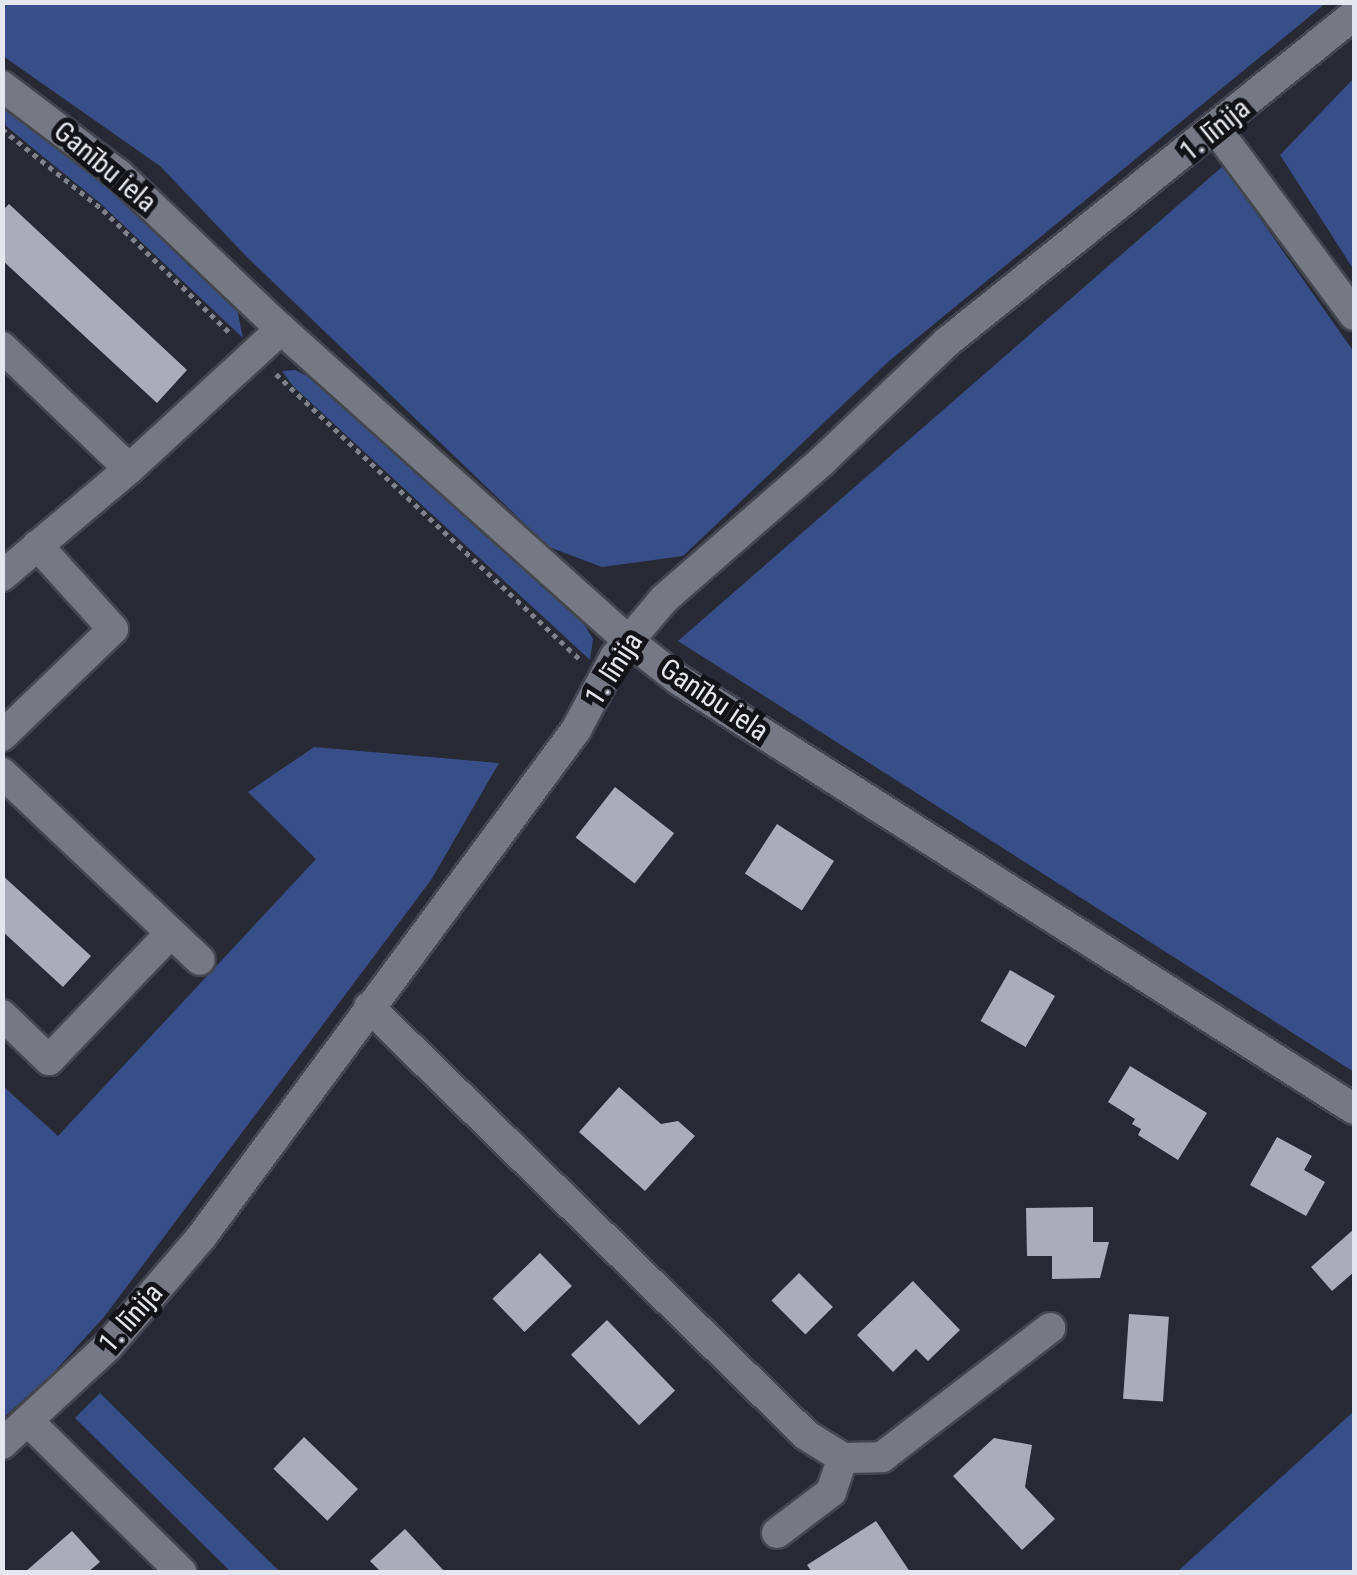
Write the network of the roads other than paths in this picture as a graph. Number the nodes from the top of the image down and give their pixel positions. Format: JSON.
{"nodes":[{"id":1,"x":1354,"y":15,"type":"edge"},
{"id":2,"x":2,"y":86,"type":"edge"},
{"id":3,"x":1216,"y":130,"type":"junction"},
{"id":4,"x":1354,"y":315,"type":"edge"},
{"id":5,"x":281,"y":329,"type":"junction"},
{"id":6,"x":2,"y":347,"type":"edge"},
{"id":7,"x":129,"y":469,"type":"junction"},
{"id":8,"x":38,"y":545,"type":"junction"},
{"id":9,"x":2,"y":576,"type":"edge"},
{"id":10,"x":630,"y":641,"type":"junction"},
{"id":11,"x":2,"y":736,"type":"edge"},
{"id":12,"x":2,"y":773,"type":"edge"},
{"id":13,"x":169,"y":935,"type":"junction"},
{"id":14,"x":200,"y":960,"type":"dead end"},
{"id":15,"x":368,"y":1008,"type":"junction"},
{"id":16,"x":2,"y":1016,"type":"edge"},
{"id":17,"x":1354,"y":1110,"type":"edge"},
{"id":18,"x":1050,"y":1328,"type":"dead end"},
{"id":19,"x":29,"y":1422,"type":"junction"},
{"id":20,"x":2,"y":1444,"type":"edge"},
{"id":21,"x":843,"y":1458,"type":"junction"},
{"id":22,"x":777,"y":1533,"type":"dead end"},
{"id":23,"x":181,"y":1572,"type":"edge"}],
"edges":[{"from":1,"to":3,"type":"street","name":"1. līnija"},
{"from":2,"to":5,"type":"street","name":"Ganību iela"},
{"from":3,"to":4,"type":"street"},
{"from":3,"to":10,"type":"street","name":"1. līnija"},
{"from":5,"to":7,"type":"street"},
{"from":5,"to":10,"type":"street","name":"Ganību iela"},
{"from":6,"to":7,"type":"street"},
{"from":7,"to":8,"type":"street"},
{"from":8,"to":9,"type":"street"},
{"from":8,"to":11,"type":"street"},
{"from":10,"to":15,"type":"street","name":"1. līnija"},
{"from":10,"to":17,"type":"street","name":"Ganību iela"},
{"from":12,"to":13,"type":"street"},
{"from":13,"to":14,"type":"street"},
{"from":13,"to":16,"type":"street"},
{"from":15,"to":19,"type":"street","name":"1. līnija"},
{"from":15,"to":21,"type":"street"},
{"from":18,"to":21,"type":"street"},
{"from":19,"to":20,"type":"street","name":"1. līnija"},
{"from":19,"to":23,"type":"street"},
{"from":21,"to":22,"type":"street"}]}
